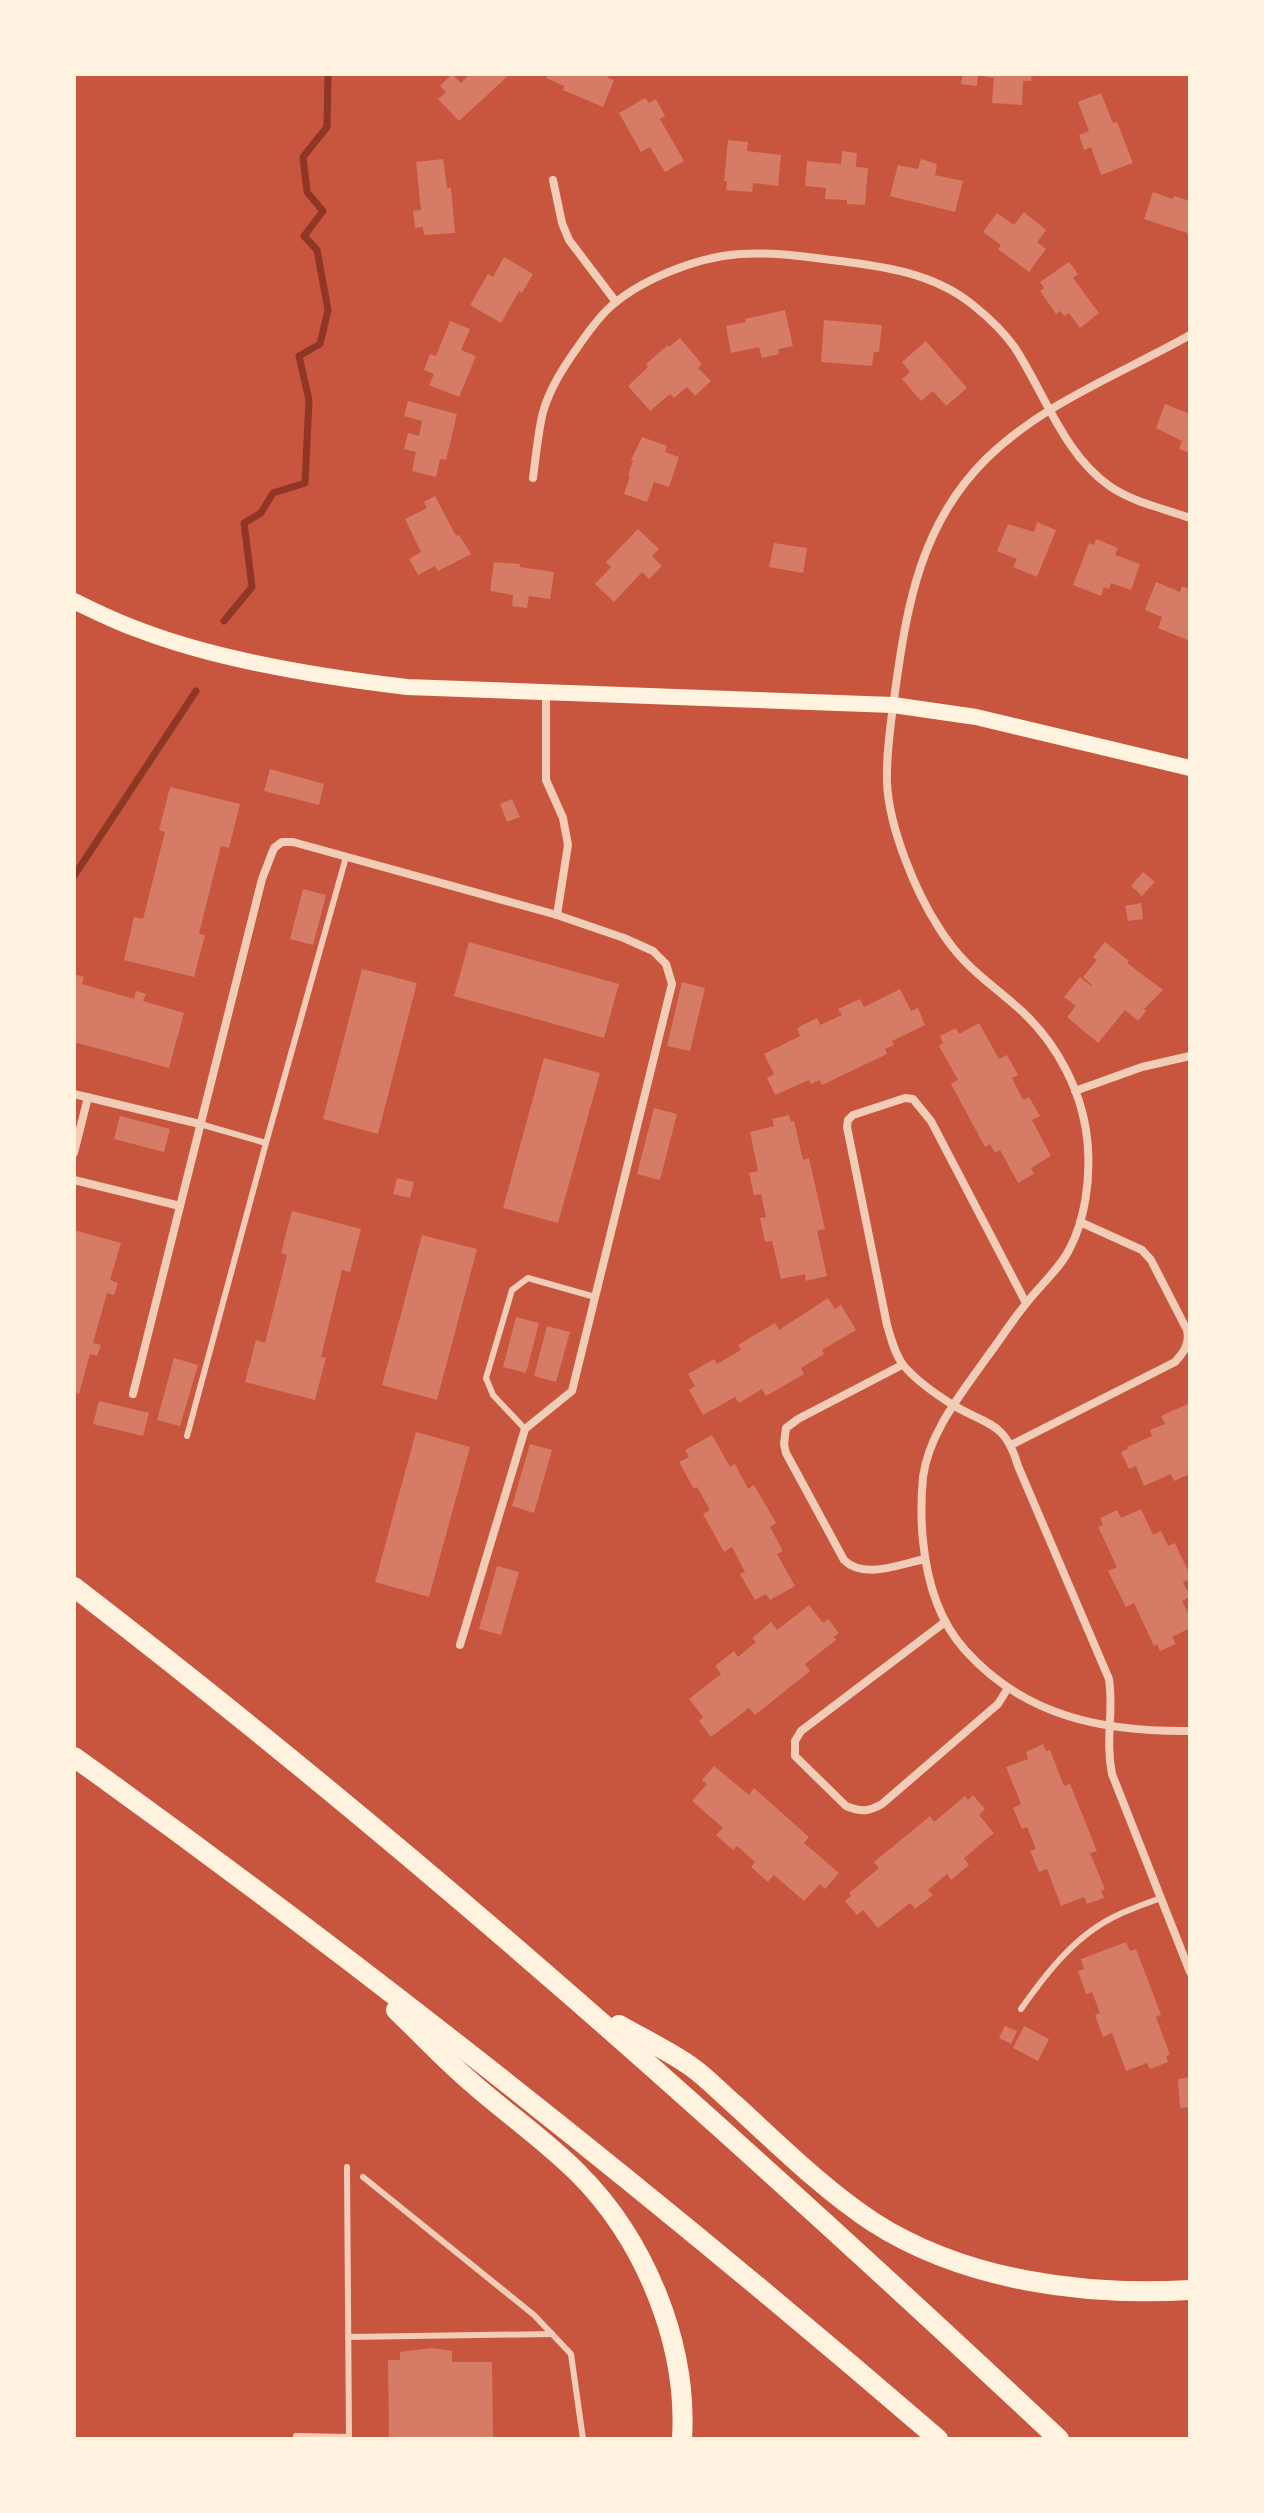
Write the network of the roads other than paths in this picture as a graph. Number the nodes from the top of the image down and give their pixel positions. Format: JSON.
{"nodes":[{"id":1,"x":553,"y":180,"type":"dead end"},
{"id":2,"x":616,"y":302,"type":"junction"},
{"id":3,"x":1190,"y":335,"type":"edge"},
{"id":4,"x":1049,"y":408,"type":"junction"},
{"id":5,"x":533,"y":478,"type":"dead end"},
{"id":6,"x":1190,"y":518,"type":"edge"},
{"id":7,"x":74,"y":601,"type":"edge"},
{"id":8,"x":546,"y":691,"type":"junction"},
{"id":9,"x":893,"y":705,"type":"junction"},
{"id":10,"x":1190,"y":768,"type":"edge"},
{"id":11,"x":346,"y":857,"type":"junction"},
{"id":12,"x":557,"y":915,"type":"junction"},
{"id":13,"x":1190,"y":1056,"type":"edge"},
{"id":14,"x":1075,"y":1091,"type":"junction"},
{"id":15,"x":74,"y":1094,"type":"edge"},
{"id":16,"x":88,"y":1097,"type":"junction"},
{"id":17,"x":200,"y":1124,"type":"junction"},
{"id":18,"x":266,"y":1143,"type":"junction"},
{"id":19,"x":74,"y":1153,"type":"edge"},
{"id":20,"x":74,"y":1180,"type":"edge"},
{"id":21,"x":180,"y":1206,"type":"junction"},
{"id":22,"x":1080,"y":1222,"type":"junction"},
{"id":23,"x":595,"y":1297,"type":"junction"},
{"id":24,"x":1026,"y":1303,"type":"junction"},
{"id":25,"x":902,"y":1365,"type":"junction"},
{"id":26,"x":133,"y":1394,"type":"dead end"},
{"id":27,"x":953,"y":1405,"type":"junction"},
{"id":28,"x":525,"y":1429,"type":"junction"},
{"id":29,"x":187,"y":1436,"type":"dead end"},
{"id":30,"x":1011,"y":1445,"type":"junction"},
{"id":31,"x":925,"y":1559,"type":"junction"},
{"id":32,"x":74,"y":1587,"type":"edge"},
{"id":33,"x":945,"y":1622,"type":"junction"},
{"id":34,"x":460,"y":1645,"type":"dead end"},
{"id":35,"x":1008,"y":1688,"type":"junction"},
{"id":36,"x":1108,"y":1726,"type":"junction"},
{"id":37,"x":1190,"y":1731,"type":"edge"},
{"id":38,"x":74,"y":1757,"type":"edge"},
{"id":39,"x":1161,"y":1898,"type":"junction"},
{"id":40,"x":331,"y":1945,"type":"junction"},
{"id":41,"x":1190,"y":1972,"type":"edge"},
{"id":42,"x":584,"y":2004,"type":"junction"},
{"id":43,"x":1021,"y":2009,"type":"dead end"},
{"id":44,"x":347,"y":2167,"type":"dead end"},
{"id":45,"x":363,"y":2177,"type":"dead end"},
{"id":46,"x":1190,"y":2290,"type":"edge"},
{"id":47,"x":552,"y":2334,"type":"junction"},
{"id":48,"x":348,"y":2337,"type":"junction"},
{"id":49,"x":296,"y":2436,"type":"dead end"},
{"id":50,"x":349,"y":2438,"type":"edge"},
{"id":51,"x":583,"y":2439,"type":"edge"},
{"id":52,"x":682,"y":2439,"type":"edge"},
{"id":53,"x":938,"y":2439,"type":"edge"},
{"id":54,"x":1059,"y":2439,"type":"edge"}],
"edges":[{"from":1,"to":2,"type":"street"},
{"from":2,"to":4,"type":"street"},
{"from":2,"to":5,"type":"street"},
{"from":3,"to":4,"type":"street"},
{"from":4,"to":6,"type":"street"},
{"from":4,"to":9,"type":"street"},
{"from":7,"to":8,"type":"main road"},
{"from":8,"to":9,"type":"main road"},
{"from":8,"to":12,"type":"street"},
{"from":9,"to":10,"type":"main road"},
{"from":9,"to":14,"type":"street"},
{"from":11,"to":12,"type":"street"},
{"from":11,"to":17,"type":"street"},
{"from":11,"to":18,"type":"lane"},
{"from":12,"to":23,"type":"street"},
{"from":13,"to":14,"type":"street"},
{"from":14,"to":22,"type":"street"},
{"from":15,"to":16,"type":"street"},
{"from":16,"to":17,"type":"street"},
{"from":16,"to":19,"type":"street"},
{"from":17,"to":18,"type":"lane"},
{"from":17,"to":21,"type":"street"},
{"from":18,"to":29,"type":"lane"},
{"from":20,"to":21,"type":"street"},
{"from":21,"to":26,"type":"street"},
{"from":22,"to":24,"type":"street"},
{"from":22,"to":30,"type":"street"},
{"from":23,"to":28,"type":"street"},
{"from":23,"to":28,"type":"lane"},
{"from":24,"to":25,"type":"street"},
{"from":24,"to":27,"type":"street"},
{"from":25,"to":27,"type":"street"},
{"from":25,"to":31,"type":"street"},
{"from":27,"to":30,"type":"street"},
{"from":27,"to":31,"type":"street"},
{"from":28,"to":34,"type":"street"},
{"from":30,"to":36,"type":"street"},
{"from":31,"to":33,"type":"street"},
{"from":32,"to":42,"type":"highway"},
{"from":33,"to":35,"type":"street"},
{"from":33,"to":35,"type":"street"},
{"from":35,"to":36,"type":"street"},
{"from":36,"to":37,"type":"street"},
{"from":36,"to":39,"type":"street"},
{"from":38,"to":40,"type":"highway"},
{"from":39,"to":41,"type":"street"},
{"from":39,"to":43,"type":"lane"},
{"from":40,"to":52,"type":"highway"},
{"from":40,"to":53,"type":"highway"},
{"from":42,"to":46,"type":"highway"},
{"from":42,"to":54,"type":"highway"},
{"from":44,"to":48,"type":"lane"},
{"from":45,"to":47,"type":"lane"},
{"from":47,"to":48,"type":"lane"},
{"from":47,"to":51,"type":"lane"},
{"from":48,"to":50,"type":"lane"},
{"from":49,"to":50,"type":"lane"}]}
